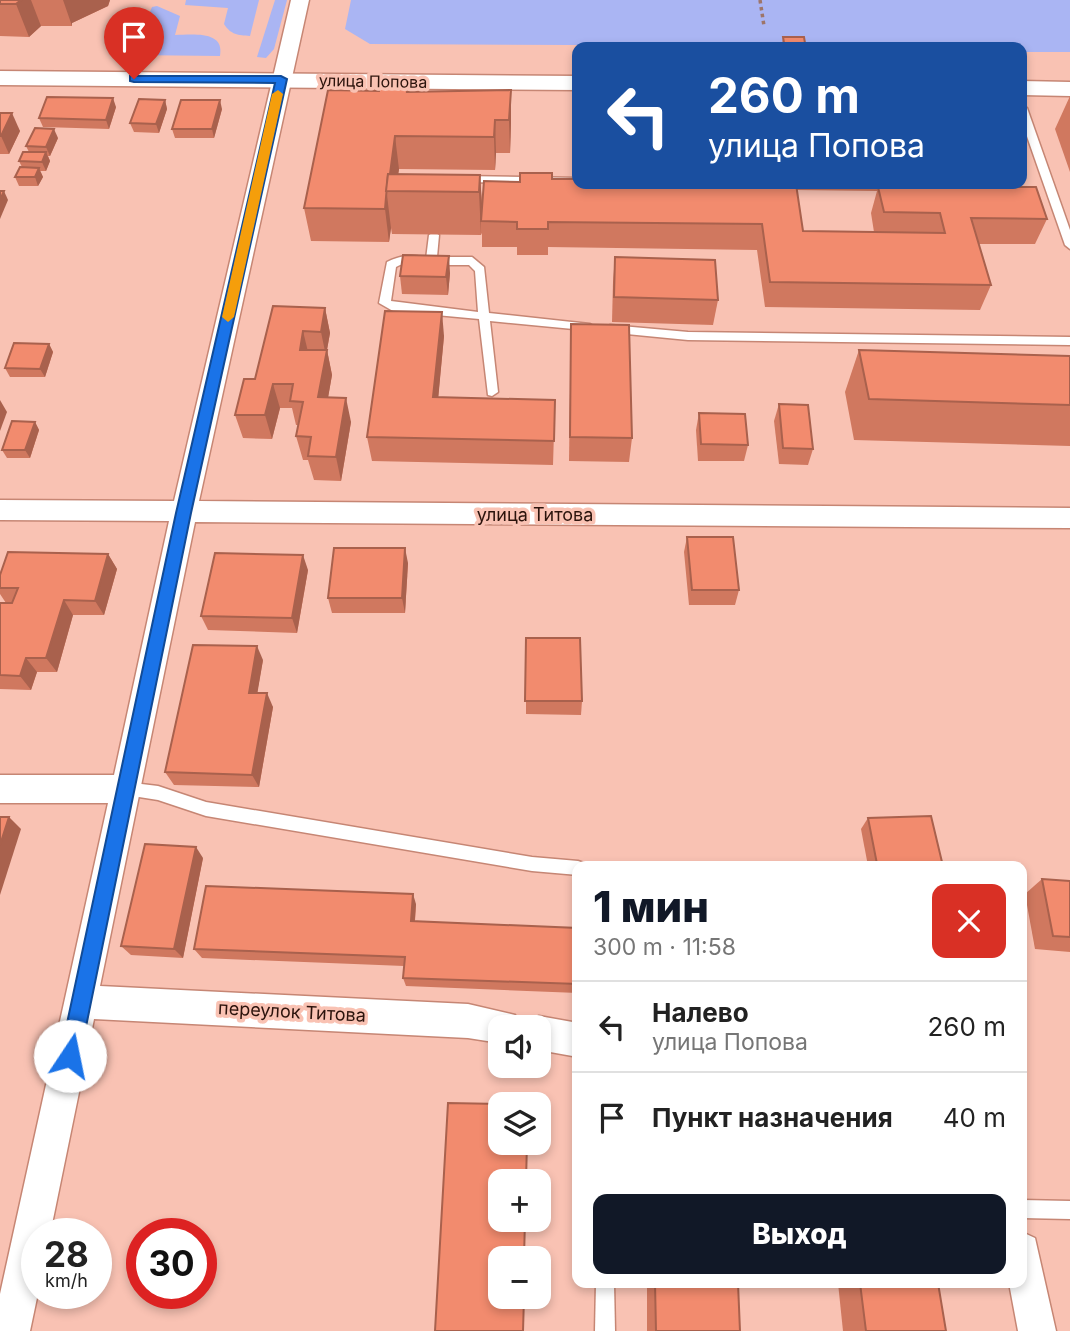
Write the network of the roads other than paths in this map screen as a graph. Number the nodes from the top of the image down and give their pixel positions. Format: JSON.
{"nodes":[{"id":1,"x":300,"y":0,"type":"edge"},
{"id":2,"x":0,"y":78,"type":"edge"},
{"id":3,"x":281,"y":79,"type":"junction"},
{"id":4,"x":572,"y":83,"type":"edge"},
{"id":5,"x":1027,"y":88,"type":"edge"},
{"id":6,"x":1070,"y":89,"type":"edge"},
{"id":7,"x":1027,"y":140,"type":"edge"},
{"id":8,"x":454,"y":179,"type":"edge"},
{"id":9,"x":572,"y":181,"type":"edge"},
{"id":10,"x":434,"y":235,"type":"dead end"},
{"id":11,"x":1070,"y":244,"type":"edge"},
{"id":12,"x":431,"y":261,"type":"junction"},
{"id":13,"x":485,"y":316,"type":"junction"},
{"id":14,"x":1070,"y":341,"type":"edge"},
{"id":15,"x":492,"y":392,"type":"dead end"},
{"id":16,"x":0,"y":510,"type":"edge"},
{"id":17,"x":184,"y":513,"type":"junction"},
{"id":18,"x":1070,"y":518,"type":"edge"},
{"id":19,"x":0,"y":789,"type":"edge"},
{"id":20,"x":125,"y":789,"type":"junction"},
{"id":21,"x":572,"y":867,"type":"edge"},
{"id":22,"x":81,"y":1002,"type":"junction"},
{"id":23,"x":488,"y":1024,"type":"edge"},
{"id":24,"x":551,"y":1035,"type":"edge"},
{"id":25,"x":572,"y":1039,"type":"edge"},
{"id":26,"x":1027,"y":1209,"type":"edge"},
{"id":27,"x":1070,"y":1210,"type":"edge"},
{"id":28,"x":1027,"y":1278,"type":"edge"},
{"id":29,"x":605,"y":1288,"type":"edge"},
{"id":30,"x":11,"y":1331,"type":"edge"},
{"id":31,"x":605,"y":1331,"type":"edge"},
{"id":32,"x":1037,"y":1331,"type":"edge"}],
"edges":[{"from":1,"to":3,"type":"street"},
{"from":2,"to":3,"type":"street","name":"улица Попова"},
{"from":3,"to":4,"type":"street","name":"улица Попова"},
{"from":3,"to":17,"type":"street"},
{"from":5,"to":6,"type":"street"},
{"from":7,"to":11,"type":"lane"},
{"from":8,"to":9,"type":"lane"},
{"from":10,"to":12,"type":"lane"},
{"from":12,"to":13,"type":"lane"},
{"from":12,"to":13,"type":"lane"},
{"from":13,"to":14,"type":"lane"},
{"from":13,"to":15,"type":"lane"},
{"from":16,"to":17,"type":"street","name":"улица Титова"},
{"from":17,"to":18,"type":"street","name":"улица Титова"},
{"from":17,"to":20,"type":"street"},
{"from":19,"to":20,"type":"street"},
{"from":20,"to":21,"type":"lane"},
{"from":20,"to":22,"type":"street"},
{"from":22,"to":23,"type":"street","name":"переулок Титова"},
{"from":22,"to":30,"type":"street"},
{"from":24,"to":25,"type":"street"},
{"from":26,"to":27,"type":"lane"},
{"from":28,"to":32,"type":"street"},
{"from":29,"to":31,"type":"lane"}]}
